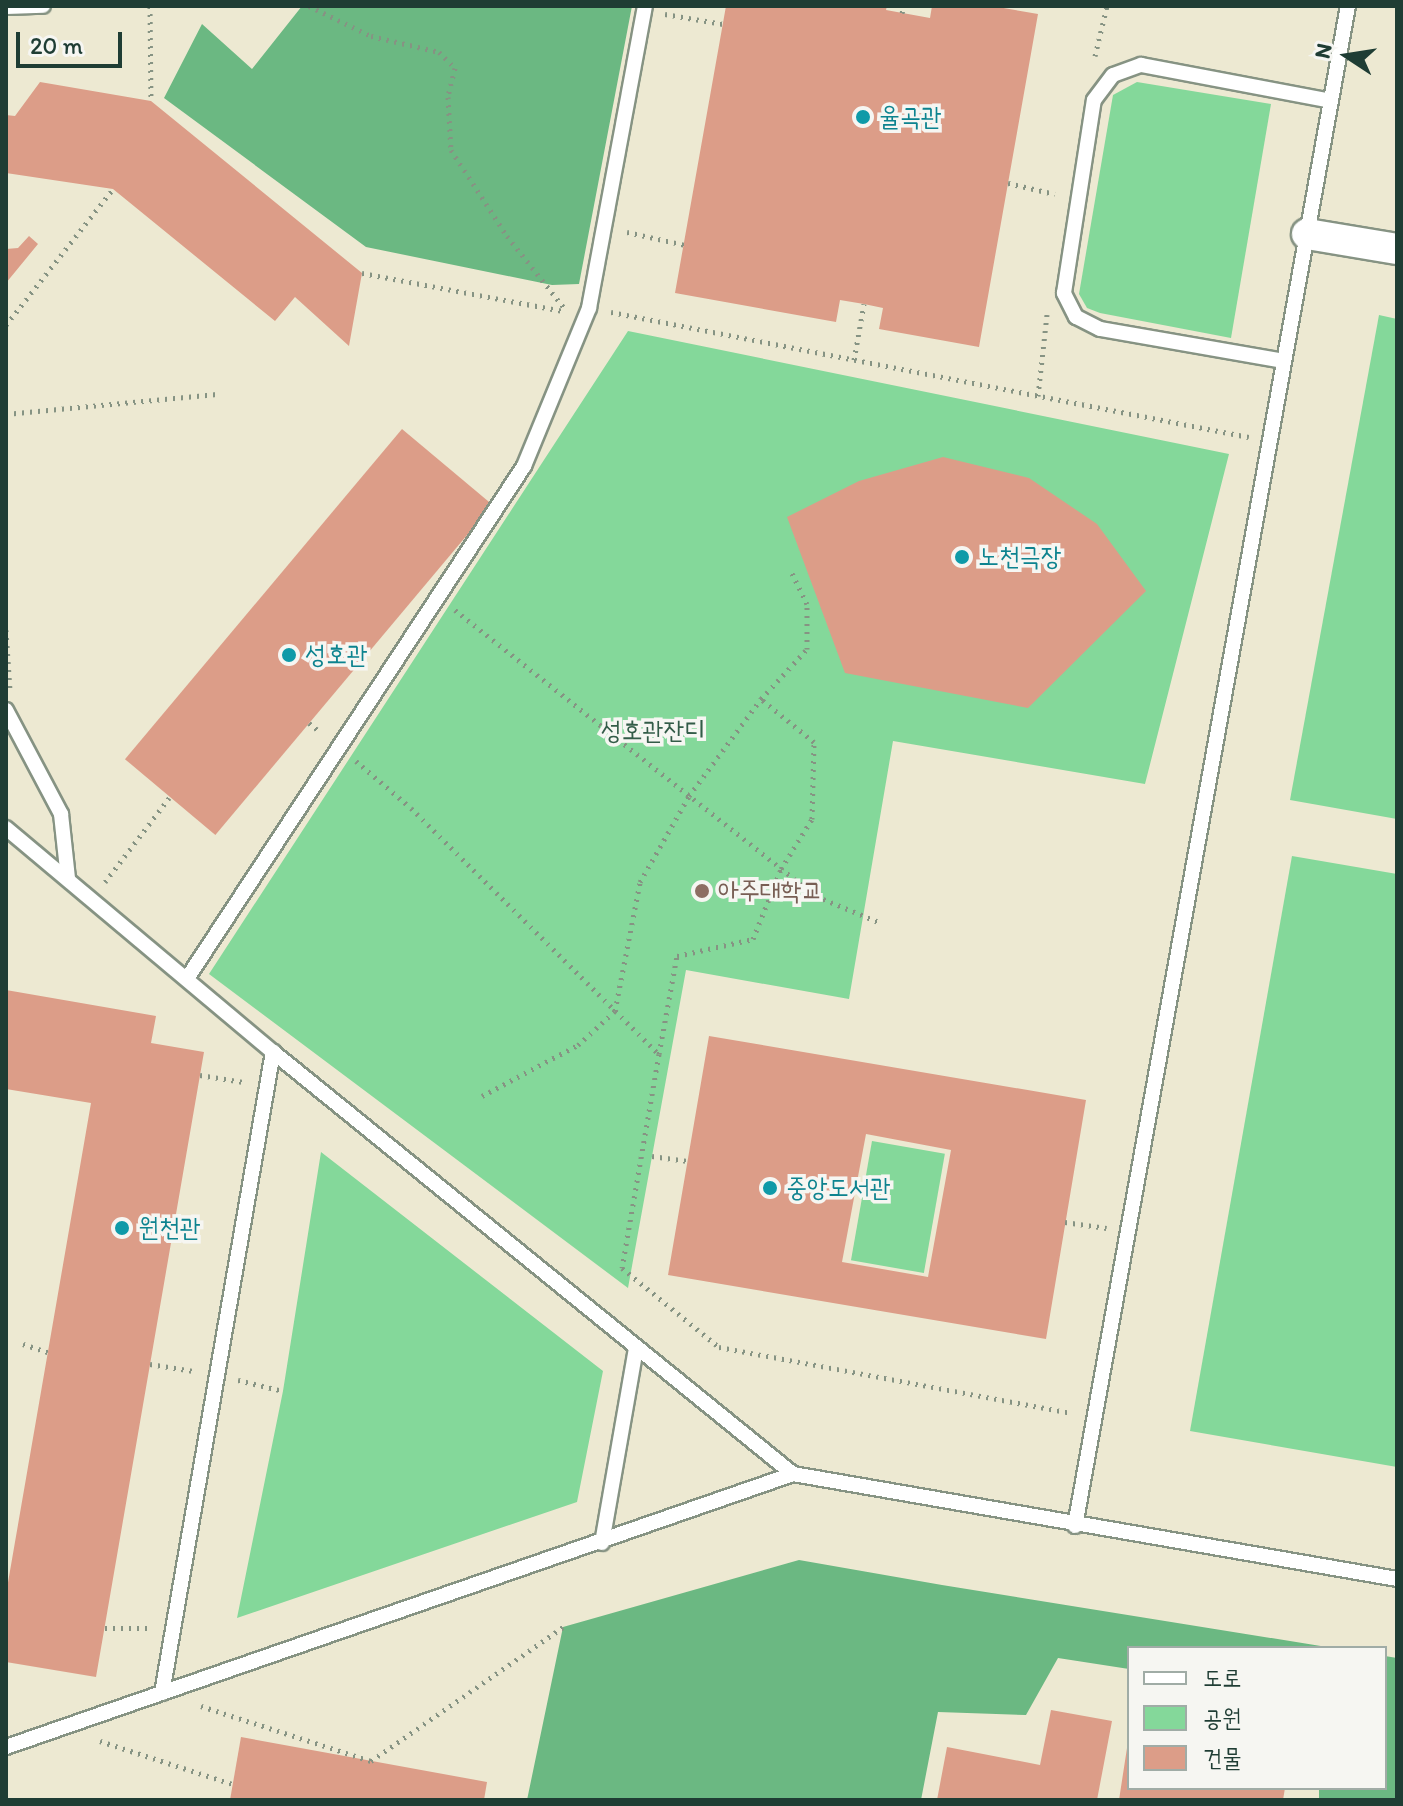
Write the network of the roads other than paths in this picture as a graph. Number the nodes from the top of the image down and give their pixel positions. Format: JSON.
{"nodes":[{"id":1,"x":43,"y":6,"type":"edge"},
{"id":2,"x":1348,"y":6,"type":"edge"},
{"id":3,"x":6,"y":7,"type":"edge"},
{"id":4,"x":645,"y":8,"type":"edge"},
{"id":5,"x":1331,"y":101,"type":"junction"},
{"id":6,"x":1307,"y":234,"type":"junction"},
{"id":7,"x":1397,"y":249,"type":"edge"},
{"id":8,"x":1284,"y":361,"type":"junction"},
{"id":9,"x":9,"y":712,"type":"edge"},
{"id":10,"x":6,"y":828,"type":"edge"},
{"id":11,"x":68,"y":878,"type":"junction"},
{"id":12,"x":188,"y":977,"type":"junction"},
{"id":13,"x":273,"y":1052,"type":"junction"},
{"id":14,"x":636,"y":1349,"type":"junction"},
{"id":15,"x":793,"y":1474,"type":"junction"},
{"id":16,"x":1075,"y":1526,"type":"junction"},
{"id":17,"x":602,"y":1543,"type":"junction"},
{"id":18,"x":1397,"y":1579,"type":"edge"},
{"id":19,"x":162,"y":1693,"type":"junction"},
{"id":20,"x":6,"y":1747,"type":"edge"}],
"edges":[{"from":1,"to":3,"type":"lane"},
{"from":2,"to":5,"type":"lane"},
{"from":4,"to":12,"type":"lane"},
{"from":5,"to":6,"type":"lane"},
{"from":5,"to":8,"type":"lane"},
{"from":6,"to":7,"type":"street"},
{"from":6,"to":8,"type":"lane"},
{"from":8,"to":16,"type":"lane"},
{"from":9,"to":11,"type":"lane"},
{"from":10,"to":11,"type":"lane"},
{"from":11,"to":12,"type":"lane"},
{"from":12,"to":13,"type":"lane"},
{"from":13,"to":14,"type":"lane"},
{"from":13,"to":19,"type":"lane"},
{"from":14,"to":15,"type":"lane"},
{"from":14,"to":17,"type":"lane"},
{"from":15,"to":16,"type":"lane"},
{"from":15,"to":17,"type":"lane"},
{"from":16,"to":18,"type":"lane"},
{"from":17,"to":19,"type":"lane"},
{"from":19,"to":20,"type":"lane"}]}
